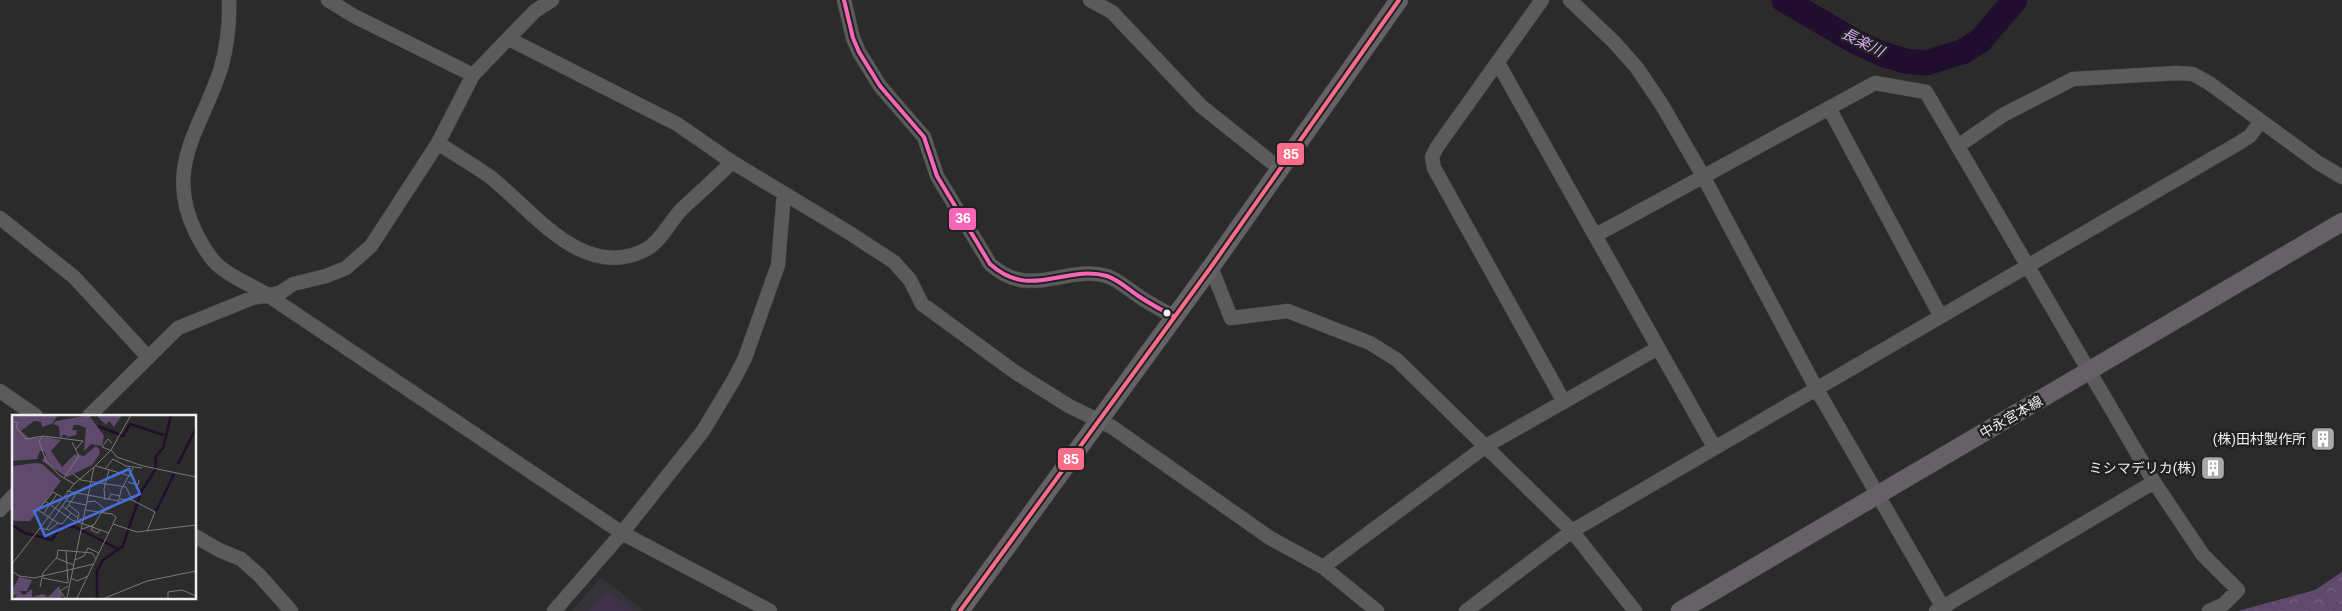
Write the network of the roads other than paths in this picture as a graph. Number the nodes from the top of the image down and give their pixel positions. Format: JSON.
{"nodes":[{"id":1,"x":229,"y":0,"type":"edge"},
{"id":2,"x":328,"y":0,"type":"edge"},
{"id":3,"x":552,"y":0,"type":"edge"},
{"id":4,"x":844,"y":0,"type":"edge"},
{"id":5,"x":1090,"y":0,"type":"edge"},
{"id":6,"x":1399,"y":0,"type":"edge"},
{"id":7,"x":1542,"y":0,"type":"edge"},
{"id":8,"x":1570,"y":0,"type":"edge"},
{"id":9,"x":510,"y":38,"type":"junction"},
{"id":10,"x":1498,"y":63,"type":"junction"},
{"id":11,"x":474,"y":75,"type":"junction"},
{"id":12,"x":1829,"y":108,"type":"junction"},
{"id":13,"x":2260,"y":122,"type":"junction"},
{"id":14,"x":438,"y":143,"type":"junction"},
{"id":15,"x":1958,"y":146,"type":"junction"},
{"id":16,"x":732,"y":162,"type":"junction"},
{"id":17,"x":1280,"y":169,"type":"junction"},
{"id":18,"x":1703,"y":176,"type":"junction"},
{"id":19,"x":2342,"y":177,"type":"edge"},
{"id":20,"x":784,"y":192,"type":"junction"},
{"id":21,"x":0,"y":218,"type":"edge"},
{"id":22,"x":2342,"y":222,"type":"edge"},
{"id":23,"x":1596,"y":235,"type":"junction"},
{"id":24,"x":2026,"y":265,"type":"junction"},
{"id":25,"x":1211,"y":267,"type":"junction"},
{"id":26,"x":266,"y":294,"type":"junction"},
{"id":27,"x":1940,"y":315,"type":"junction"},
{"id":28,"x":1173,"y":316,"type":"junction"},
{"id":29,"x":1658,"y":348,"type":"junction"},
{"id":30,"x":148,"y":357,"type":"junction"},
{"id":31,"x":2090,"y":370,"type":"junction"},
{"id":32,"x":1816,"y":388,"type":"junction"},
{"id":33,"x":0,"y":391,"type":"edge"},
{"id":34,"x":1564,"y":402,"type":"junction"},
{"id":35,"x":35,"y":415,"type":"edge"},
{"id":36,"x":90,"y":415,"type":"edge"},
{"id":37,"x":1099,"y":421,"type":"junction"},
{"id":38,"x":1486,"y":446,"type":"junction"},
{"id":39,"x":1714,"y":447,"type":"junction"},
{"id":40,"x":2154,"y":482,"type":"junction"},
{"id":41,"x":1877,"y":495,"type":"junction"},
{"id":42,"x":12,"y":497,"type":"edge"},
{"id":43,"x":0,"y":510,"type":"edge"},
{"id":44,"x":1572,"y":530,"type":"junction"},
{"id":45,"x":622,"y":532,"type":"junction"},
{"id":46,"x":196,"y":536,"type":"edge"},
{"id":47,"x":1323,"y":567,"type":"junction"},
{"id":48,"x":1941,"y":610,"type":"edge"},
{"id":49,"x":291,"y":611,"type":"edge"},
{"id":50,"x":554,"y":611,"type":"edge"},
{"id":51,"x":770,"y":611,"type":"edge"},
{"id":52,"x":960,"y":611,"type":"edge"},
{"id":53,"x":1377,"y":611,"type":"edge"},
{"id":54,"x":1466,"y":611,"type":"edge"},
{"id":55,"x":1635,"y":611,"type":"edge"},
{"id":56,"x":1680,"y":611,"type":"edge"},
{"id":57,"x":2210,"y":611,"type":"edge"}],
"edges":[{"from":1,"to":26,"type":"street"},
{"from":2,"to":11,"type":"street"},
{"from":3,"to":9,"type":"street"},
{"from":4,"to":28,"type":"street"},
{"from":5,"to":17,"type":"street"},
{"from":6,"to":17,"type":"main road"},
{"from":7,"to":10,"type":"street"},
{"from":8,"to":18,"type":"street"},
{"from":9,"to":11,"type":"street"},
{"from":9,"to":16,"type":"street"},
{"from":10,"to":23,"type":"street"},
{"from":10,"to":34,"type":"street"},
{"from":11,"to":14,"type":"street"},
{"from":12,"to":15,"type":"street"},
{"from":12,"to":18,"type":"street"},
{"from":12,"to":27,"type":"street"},
{"from":13,"to":15,"type":"street"},
{"from":13,"to":19,"type":"street"},
{"from":13,"to":24,"type":"street"},
{"from":14,"to":16,"type":"street"},
{"from":14,"to":26,"type":"street"},
{"from":15,"to":24,"type":"street"},
{"from":16,"to":20,"type":"street"},
{"from":17,"to":25,"type":"main road"},
{"from":18,"to":23,"type":"street"},
{"from":18,"to":32,"type":"street"},
{"from":20,"to":37,"type":"street"},
{"from":20,"to":45,"type":"street"},
{"from":21,"to":30,"type":"street"},
{"from":22,"to":31,"type":"main road","name":"中永宮本線"},
{"from":23,"to":29,"type":"street"},
{"from":24,"to":27,"type":"street"},
{"from":24,"to":31,"type":"street"},
{"from":25,"to":28,"type":"main road"},
{"from":25,"to":38,"type":"street"},
{"from":26,"to":30,"type":"street"},
{"from":26,"to":45,"type":"street"},
{"from":27,"to":32,"type":"street"},
{"from":28,"to":37,"type":"main road"},
{"from":29,"to":34,"type":"street"},
{"from":29,"to":39,"type":"street"},
{"from":30,"to":36,"type":"street"},
{"from":31,"to":40,"type":"street"},
{"from":31,"to":41,"type":"main road","name":"中永宮本線"},
{"from":32,"to":39,"type":"street"},
{"from":32,"to":41,"type":"street"},
{"from":33,"to":35,"type":"street"},
{"from":34,"to":38,"type":"street"},
{"from":37,"to":47,"type":"street"},
{"from":37,"to":52,"type":"main road"},
{"from":38,"to":44,"type":"street"},
{"from":38,"to":47,"type":"street"},
{"from":39,"to":44,"type":"street"},
{"from":40,"to":48,"type":"street"},
{"from":40,"to":57,"type":"street"},
{"from":41,"to":48,"type":"street"},
{"from":41,"to":56,"type":"main road","name":"中永宮本線"},
{"from":42,"to":43,"type":"street"},
{"from":44,"to":54,"type":"street"},
{"from":44,"to":55,"type":"street"},
{"from":45,"to":50,"type":"street"},
{"from":45,"to":51,"type":"street"},
{"from":46,"to":49,"type":"street"},
{"from":47,"to":53,"type":"street"}]}
